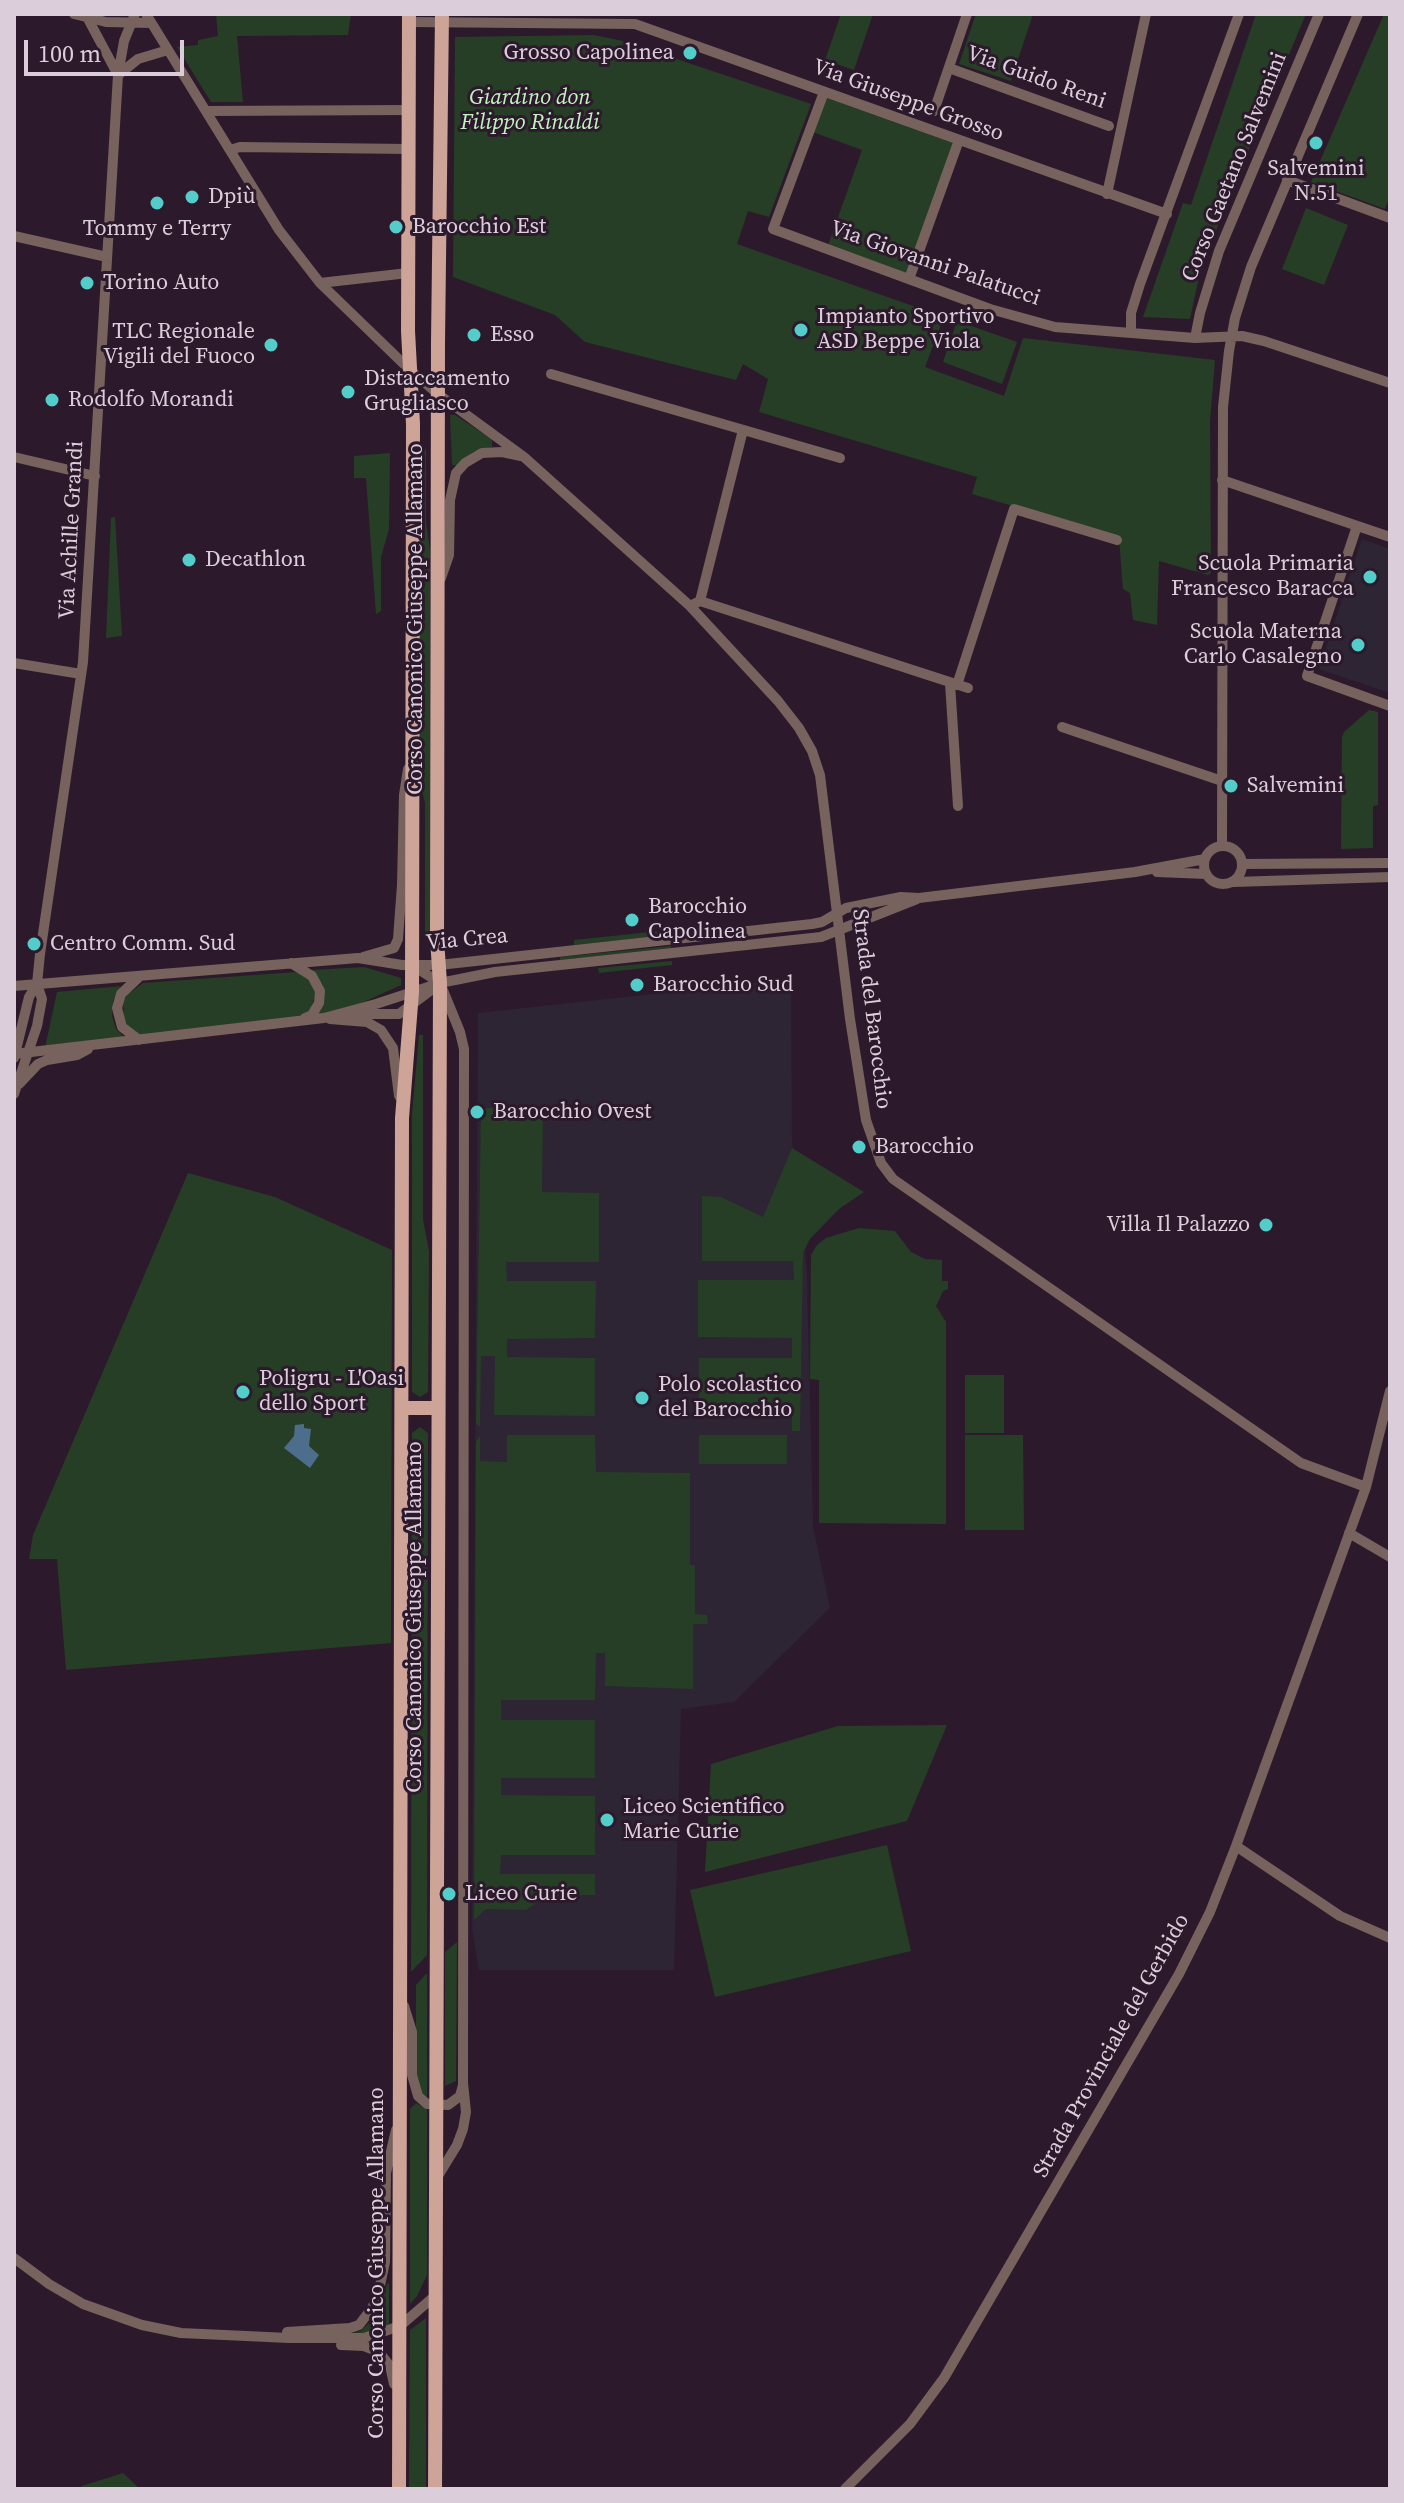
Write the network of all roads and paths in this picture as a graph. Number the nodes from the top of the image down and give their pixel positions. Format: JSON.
{"nodes":[{"id":1,"x":74,"y":14,"type":"edge"},
{"id":2,"x":625,"y":14,"type":"edge"},
{"id":3,"x":967,"y":14,"type":"edge"},
{"id":4,"x":1146,"y":14,"type":"edge"},
{"id":5,"x":1239,"y":14,"type":"edge"},
{"id":6,"x":1319,"y":14,"type":"edge"},
{"id":7,"x":1358,"y":14,"type":"edge"},
{"id":8,"x":87,"y":17,"type":"junction"},
{"id":9,"x":149,"y":18,"type":"edge"},
{"id":10,"x":409,"y":18,"type":"edge"},
{"id":11,"x":442,"y":18,"type":"edge"},
{"id":12,"x":583,"y":18,"type":"edge"},
{"id":13,"x":606,"y":18,"type":"edge"},
{"id":14,"x":132,"y":19,"type":"edge"},
{"id":15,"x":635,"y":24,"type":"junction"},
{"id":16,"x":168,"y":50,"type":"junction"},
{"id":17,"x":949,"y":68,"type":"junction"},
{"id":18,"x":118,"y":75,"type":"junction"},
{"id":19,"x":824,"y":92,"type":"junction"},
{"id":20,"x":408,"y":110,"type":"junction"},
{"id":21,"x":206,"y":111,"type":"junction"},
{"id":22,"x":934,"y":111,"type":"dead end"},
{"id":23,"x":1109,"y":126,"type":"dead end"},
{"id":24,"x":959,"y":140,"type":"junction"},
{"id":25,"x":408,"y":149,"type":"junction"},
{"id":26,"x":230,"y":150,"type":"junction"},
{"id":27,"x":1287,"y":180,"type":"junction"},
{"id":28,"x":1107,"y":194,"type":"junction"},
{"id":29,"x":1167,"y":214,"type":"junction"},
{"id":30,"x":1390,"y":218,"type":"edge"},
{"id":31,"x":14,"y":236,"type":"edge"},
{"id":32,"x":107,"y":257,"type":"junction"},
{"id":33,"x":408,"y":273,"type":"junction"},
{"id":34,"x":909,"y":279,"type":"junction"},
{"id":35,"x":320,"y":283,"type":"junction"},
{"id":36,"x":1131,"y":333,"type":"junction"},
{"id":37,"x":1231,"y":337,"type":"junction"},
{"id":38,"x":1195,"y":338,"type":"junction"},
{"id":39,"x":410,"y":370,"type":"junction"},
{"id":40,"x":551,"y":374,"type":"dead end"},
{"id":41,"x":1390,"y":383,"type":"edge"},
{"id":42,"x":438,"y":394,"type":"junction"},
{"id":43,"x":743,"y":430,"type":"junction"},
{"id":44,"x":14,"y":457,"type":"edge"},
{"id":45,"x":524,"y":457,"type":"junction"},
{"id":46,"x":840,"y":458,"type":"dead end"},
{"id":47,"x":95,"y":476,"type":"junction"},
{"id":48,"x":1222,"y":480,"type":"junction"},
{"id":49,"x":1357,"y":526,"type":"junction"},
{"id":50,"x":1390,"y":537,"type":"edge"},
{"id":51,"x":1117,"y":540,"type":"dead end"},
{"id":52,"x":438,"y":588,"type":"junction"},
{"id":53,"x":695,"y":604,"type":"junction"},
{"id":54,"x":14,"y":663,"type":"edge"},
{"id":55,"x":81,"y":674,"type":"junction"},
{"id":56,"x":958,"y":685,"type":"junction"},
{"id":57,"x":1390,"y":706,"type":"edge"},
{"id":58,"x":1062,"y":727,"type":"dead end"},
{"id":59,"x":412,"y":752,"type":"junction"},
{"id":60,"x":1222,"y":781,"type":"junction"},
{"id":61,"x":958,"y":806,"type":"dead end"},
{"id":62,"x":1222,"y":846,"type":"junction"},
{"id":63,"x":1205,"y":859,"type":"junction"},
{"id":64,"x":1390,"y":863,"type":"edge"},
{"id":65,"x":1243,"y":864,"type":"junction"},
{"id":66,"x":1276,"y":865,"type":"junction"},
{"id":67,"x":1135,"y":872,"type":"junction"},
{"id":68,"x":1206,"y":874,"type":"junction"},
{"id":69,"x":1390,"y":877,"type":"edge"},
{"id":70,"x":1334,"y":878,"type":"junction"},
{"id":71,"x":1234,"y":882,"type":"junction"},
{"id":72,"x":919,"y":898,"type":"junction"},
{"id":73,"x":838,"y":912,"type":"junction"},
{"id":74,"x":839,"y":929,"type":"junction"},
{"id":75,"x":358,"y":958,"type":"junction"},
{"id":76,"x":291,"y":963,"type":"junction"},
{"id":77,"x":412,"y":965,"type":"junction"},
{"id":78,"x":439,"y":965,"type":"junction"},
{"id":79,"x":140,"y":976,"type":"junction"},
{"id":80,"x":440,"y":983,"type":"junction"},
{"id":81,"x":37,"y":984,"type":"junction"},
{"id":82,"x":14,"y":986,"type":"edge"},
{"id":83,"x":412,"y":999,"type":"junction"},
{"id":84,"x":344,"y":1013,"type":"junction"},
{"id":85,"x":324,"y":1018,"type":"junction"},
{"id":86,"x":300,"y":1021,"type":"junction"},
{"id":87,"x":139,"y":1041,"type":"junction"},
{"id":88,"x":94,"y":1046,"type":"junction"},
{"id":89,"x":18,"y":1055,"type":"edge"},
{"id":90,"x":15,"y":1092,"type":"edge"},
{"id":91,"x":402,"y":1118,"type":"junction"},
{"id":92,"x":1390,"y":1391,"type":"edge"},
{"id":93,"x":402,"y":1408,"type":"junction"},
{"id":94,"x":437,"y":1408,"type":"junction"},
{"id":95,"x":1366,"y":1487,"type":"junction"},
{"id":96,"x":1349,"y":1533,"type":"junction"},
{"id":97,"x":1390,"y":1557,"type":"edge"},
{"id":98,"x":1236,"y":1846,"type":"junction"},
{"id":99,"x":1390,"y":1938,"type":"edge"},
{"id":100,"x":400,"y":1990,"type":"junction"},
{"id":101,"x":463,"y":2083,"type":"junction"},
{"id":102,"x":436,"y":2106,"type":"junction"},
{"id":103,"x":400,"y":2117,"type":"junction"},
{"id":104,"x":436,"y":2180,"type":"junction"},
{"id":105,"x":14,"y":2258,"type":"edge"},
{"id":106,"x":436,"y":2295,"type":"junction"},
{"id":107,"x":400,"y":2326,"type":"junction"},
{"id":108,"x":265,"y":2336,"type":"junction"},
{"id":109,"x":399,"y":2425,"type":"junction"},
{"id":110,"x":399,"y":2489,"type":"edge"},
{"id":111,"x":435,"y":2489,"type":"edge"},
{"id":112,"x":845,"y":2489,"type":"edge"}],
"edges":[{"from":1,"to":8,"type":"street"},
{"from":2,"to":15,"type":"street","name":"Via Giuseppe Grosso"},
{"from":3,"to":17,"type":"street","name":"Via Guido Reni"},
{"from":4,"to":28,"type":"street"},
{"from":5,"to":29,"type":"street","name":"Corso Gaetano Salvemini"},
{"from":6,"to":38,"type":"street","name":"Corso Gaetano Salvemini"},
{"from":7,"to":27,"type":"street"},
{"from":8,"to":14,"type":"street"},
{"from":8,"to":18,"type":"street"},
{"from":9,"to":14,"type":"street"},
{"from":9,"to":16,"type":"street","name":"Strada del Barocchio"},
{"from":10,"to":11,"type":"street","name":"Via Giuseppe Grosso"},
{"from":10,"to":20,"type":"main road","name":"Corso Canonico Giuseppe Allamano"},
{"from":11,"to":12,"type":"street","name":"Via Giuseppe Grosso"},
{"from":11,"to":42,"type":"main road","name":"Corso Canonico Giuseppe Allamano"},
{"from":12,"to":13,"type":"street","name":"Via Giuseppe Grosso"},
{"from":13,"to":15,"type":"street","name":"Via Giuseppe Grosso"},
{"from":14,"to":18,"type":"street","name":"Via Achille Grandi"},
{"from":15,"to":19,"type":"street","name":"Via Giuseppe Grosso"},
{"from":16,"to":18,"type":"street"},
{"from":16,"to":21,"type":"street","name":"Strada del Barocchio"},
{"from":17,"to":22,"type":"street","name":"Via Guido Reni"},
{"from":17,"to":23,"type":"street","name":"Via Guido Reni"},
{"from":18,"to":32,"type":"street","name":"Via Achille Grandi"},
{"from":19,"to":24,"type":"street","name":"Via Giuseppe Grosso"},
{"from":19,"to":34,"type":"street","name":"Via Giovanni Palatucci"},
{"from":20,"to":21,"type":"street"},
{"from":20,"to":25,"type":"main road","name":"Corso Canonico Giuseppe Allamano"},
{"from":21,"to":26,"type":"street","name":"Strada del Barocchio"},
{"from":24,"to":28,"type":"street","name":"Via Giuseppe Grosso"},
{"from":24,"to":34,"type":"street"},
{"from":25,"to":26,"type":"street"},
{"from":25,"to":33,"type":"main road","name":"Corso Canonico Giuseppe Allamano"},
{"from":26,"to":35,"type":"street","name":"Strada del Barocchio"},
{"from":27,"to":30,"type":"street"},
{"from":27,"to":37,"type":"street"},
{"from":28,"to":29,"type":"street","name":"Via Giuseppe Grosso"},
{"from":29,"to":36,"type":"street","name":"Corso Gaetano Salvemini"},
{"from":31,"to":32,"type":"street"},
{"from":32,"to":47,"type":"street","name":"Via Achille Grandi"},
{"from":33,"to":35,"type":"street"},
{"from":33,"to":39,"type":"main road","name":"Corso Canonico Giuseppe Allamano"},
{"from":34,"to":36,"type":"street","name":"Via Giovanni Palatucci"},
{"from":35,"to":39,"type":"street","name":"Strada del Barocchio"},
{"from":36,"to":38,"type":"street","name":"Via Giovanni Palatucci"},
{"from":37,"to":38,"type":"street","name":"Via Giovanni Palatucci"},
{"from":37,"to":41,"type":"street","name":"Via Giovanni Palatucci"},
{"from":37,"to":48,"type":"street"},
{"from":39,"to":42,"type":"street","name":"Strada del Barocchio"},
{"from":39,"to":59,"type":"main road","name":"Corso Canonico Giuseppe Allamano"},
{"from":40,"to":43,"type":"street"},
{"from":42,"to":45,"type":"street","name":"Strada del Barocchio"},
{"from":42,"to":52,"type":"main road","name":"Corso Canonico Giuseppe Allamano"},
{"from":43,"to":46,"type":"street"},
{"from":43,"to":53,"type":"street"},
{"from":44,"to":47,"type":"street"},
{"from":45,"to":52,"type":"street"},
{"from":45,"to":53,"type":"street","name":"Strada del Barocchio"},
{"from":47,"to":55,"type":"street","name":"Via Achille Grandi"},
{"from":48,"to":49,"type":"street"},
{"from":48,"to":60,"type":"street"},
{"from":49,"to":50,"type":"street"},
{"from":49,"to":57,"type":"street"},
{"from":51,"to":56,"type":"street"},
{"from":52,"to":78,"type":"main road","name":"Corso Canonico Giuseppe Allamano"},
{"from":53,"to":56,"type":"street","name":"Strada del Barocchio"},
{"from":53,"to":73,"type":"street","name":"Strada del Barocchio"},
{"from":54,"to":55,"type":"street"},
{"from":55,"to":81,"type":"street","name":"Via Achille Grandi"},
{"from":56,"to":61,"type":"street"},
{"from":58,"to":60,"type":"street"},
{"from":59,"to":75,"type":"street"},
{"from":59,"to":77,"type":"main road","name":"Corso Canonico Giuseppe Allamano"},
{"from":60,"to":62,"type":"street"},
{"from":62,"to":63,"type":"street"},
{"from":62,"to":65,"type":"street"},
{"from":63,"to":67,"type":"street","name":"Via Crea"},
{"from":63,"to":68,"type":"street"},
{"from":64,"to":66,"type":"street"},
{"from":65,"to":66,"type":"street"},
{"from":65,"to":71,"type":"street"},
{"from":66,"to":70,"type":"street"},
{"from":67,"to":68,"type":"street","name":"Via Crea"},
{"from":67,"to":72,"type":"street","name":"Via Crea"},
{"from":68,"to":71,"type":"street"},
{"from":69,"to":70,"type":"street"},
{"from":70,"to":71,"type":"street"},
{"from":72,"to":73,"type":"street","name":"Via Crea"},
{"from":72,"to":74,"type":"street","name":"Via Crea"},
{"from":73,"to":74,"type":"street","name":"Strada del Barocchio"},
{"from":73,"to":78,"type":"street","name":"Via Crea"},
{"from":74,"to":80,"type":"street","name":"Via Crea"},
{"from":74,"to":95,"type":"street","name":"Strada del Barocchio"},
{"from":75,"to":76,"type":"street","name":"Via Crea"},
{"from":75,"to":77,"type":"street","name":"Via Crea"},
{"from":76,"to":79,"type":"street","name":"Via Crea"},
{"from":76,"to":86,"type":"street"},
{"from":77,"to":78,"type":"street","name":"Via Crea"},
{"from":77,"to":80,"type":"street"},
{"from":77,"to":83,"type":"main road","name":"Corso Canonico Giuseppe Allamano"},
{"from":78,"to":80,"type":"main road","name":"Corso Canonico Giuseppe Allamano"},
{"from":79,"to":81,"type":"street","name":"Via Crea"},
{"from":79,"to":87,"type":"street"},
{"from":80,"to":83,"type":"street","name":"Via Crea"},
{"from":80,"to":94,"type":"main road","name":"Corso Canonico Giuseppe Allamano"},
{"from":80,"to":101,"type":"street","name":"Corso Canonico Giuseppe Allamano"},
{"from":81,"to":82,"type":"street","name":"Via Crea"},
{"from":81,"to":89,"type":"street","name":"Via Achille Grandi"},
{"from":83,"to":84,"type":"street","name":"Via Crea"},
{"from":83,"to":84,"type":"street","name":"Via Crea"},
{"from":83,"to":91,"type":"main road","name":"Corso Canonico Giuseppe Allamano"},
{"from":84,"to":85,"type":"street","name":"Via Crea"},
{"from":85,"to":86,"type":"street","name":"Via Crea"},
{"from":85,"to":91,"type":"street"},
{"from":86,"to":87,"type":"street","name":"Via Crea"},
{"from":87,"to":88,"type":"street","name":"Via Crea"},
{"from":88,"to":89,"type":"street","name":"Via Crea"},
{"from":88,"to":90,"type":"street","name":"Via Crea"},
{"from":89,"to":90,"type":"street","name":"Via Achille Grandi"},
{"from":91,"to":93,"type":"main road","name":"Corso Canonico Giuseppe Allamano"},
{"from":92,"to":95,"type":"street","name":"Strada Provinciale del Gerbido"},
{"from":93,"to":94,"type":"main road"},
{"from":93,"to":100,"type":"main road","name":"Corso Canonico Giuseppe Allamano"},
{"from":94,"to":102,"type":"main road","name":"Corso Canonico Giuseppe Allamano"},
{"from":95,"to":96,"type":"street","name":"Strada Provinciale del Gerbido"},
{"from":96,"to":97,"type":"street"},
{"from":96,"to":98,"type":"street","name":"Strada Provinciale del Gerbido"},
{"from":98,"to":99,"type":"street"},
{"from":98,"to":112,"type":"street","name":"Strada Provinciale del Gerbido"},
{"from":100,"to":102,"type":"street","name":"Corso Canonico Giuseppe Allamano"},
{"from":100,"to":103,"type":"main road","name":"Corso Canonico Giuseppe Allamano"},
{"from":101,"to":102,"type":"street"},
{"from":101,"to":104,"type":"street","name":"Corso Canonico Giuseppe Allamano"},
{"from":102,"to":104,"type":"main road","name":"Corso Canonico Giuseppe Allamano"},
{"from":103,"to":107,"type":"main road","name":"Corso Canonico Giuseppe Allamano"},
{"from":103,"to":108,"type":"street"},
{"from":104,"to":106,"type":"main road","name":"Corso Canonico Giuseppe Allamano"},
{"from":105,"to":108,"type":"street"},
{"from":106,"to":107,"type":"street"},
{"from":106,"to":111,"type":"main road","name":"Corso Canonico Giuseppe Allamano"},
{"from":107,"to":108,"type":"street"},
{"from":107,"to":109,"type":"main road","name":"Corso Canonico Giuseppe Allamano"},
{"from":108,"to":109,"type":"street"},
{"from":109,"to":110,"type":"main road","name":"Corso Canonico Giuseppe Allamano"}]}
